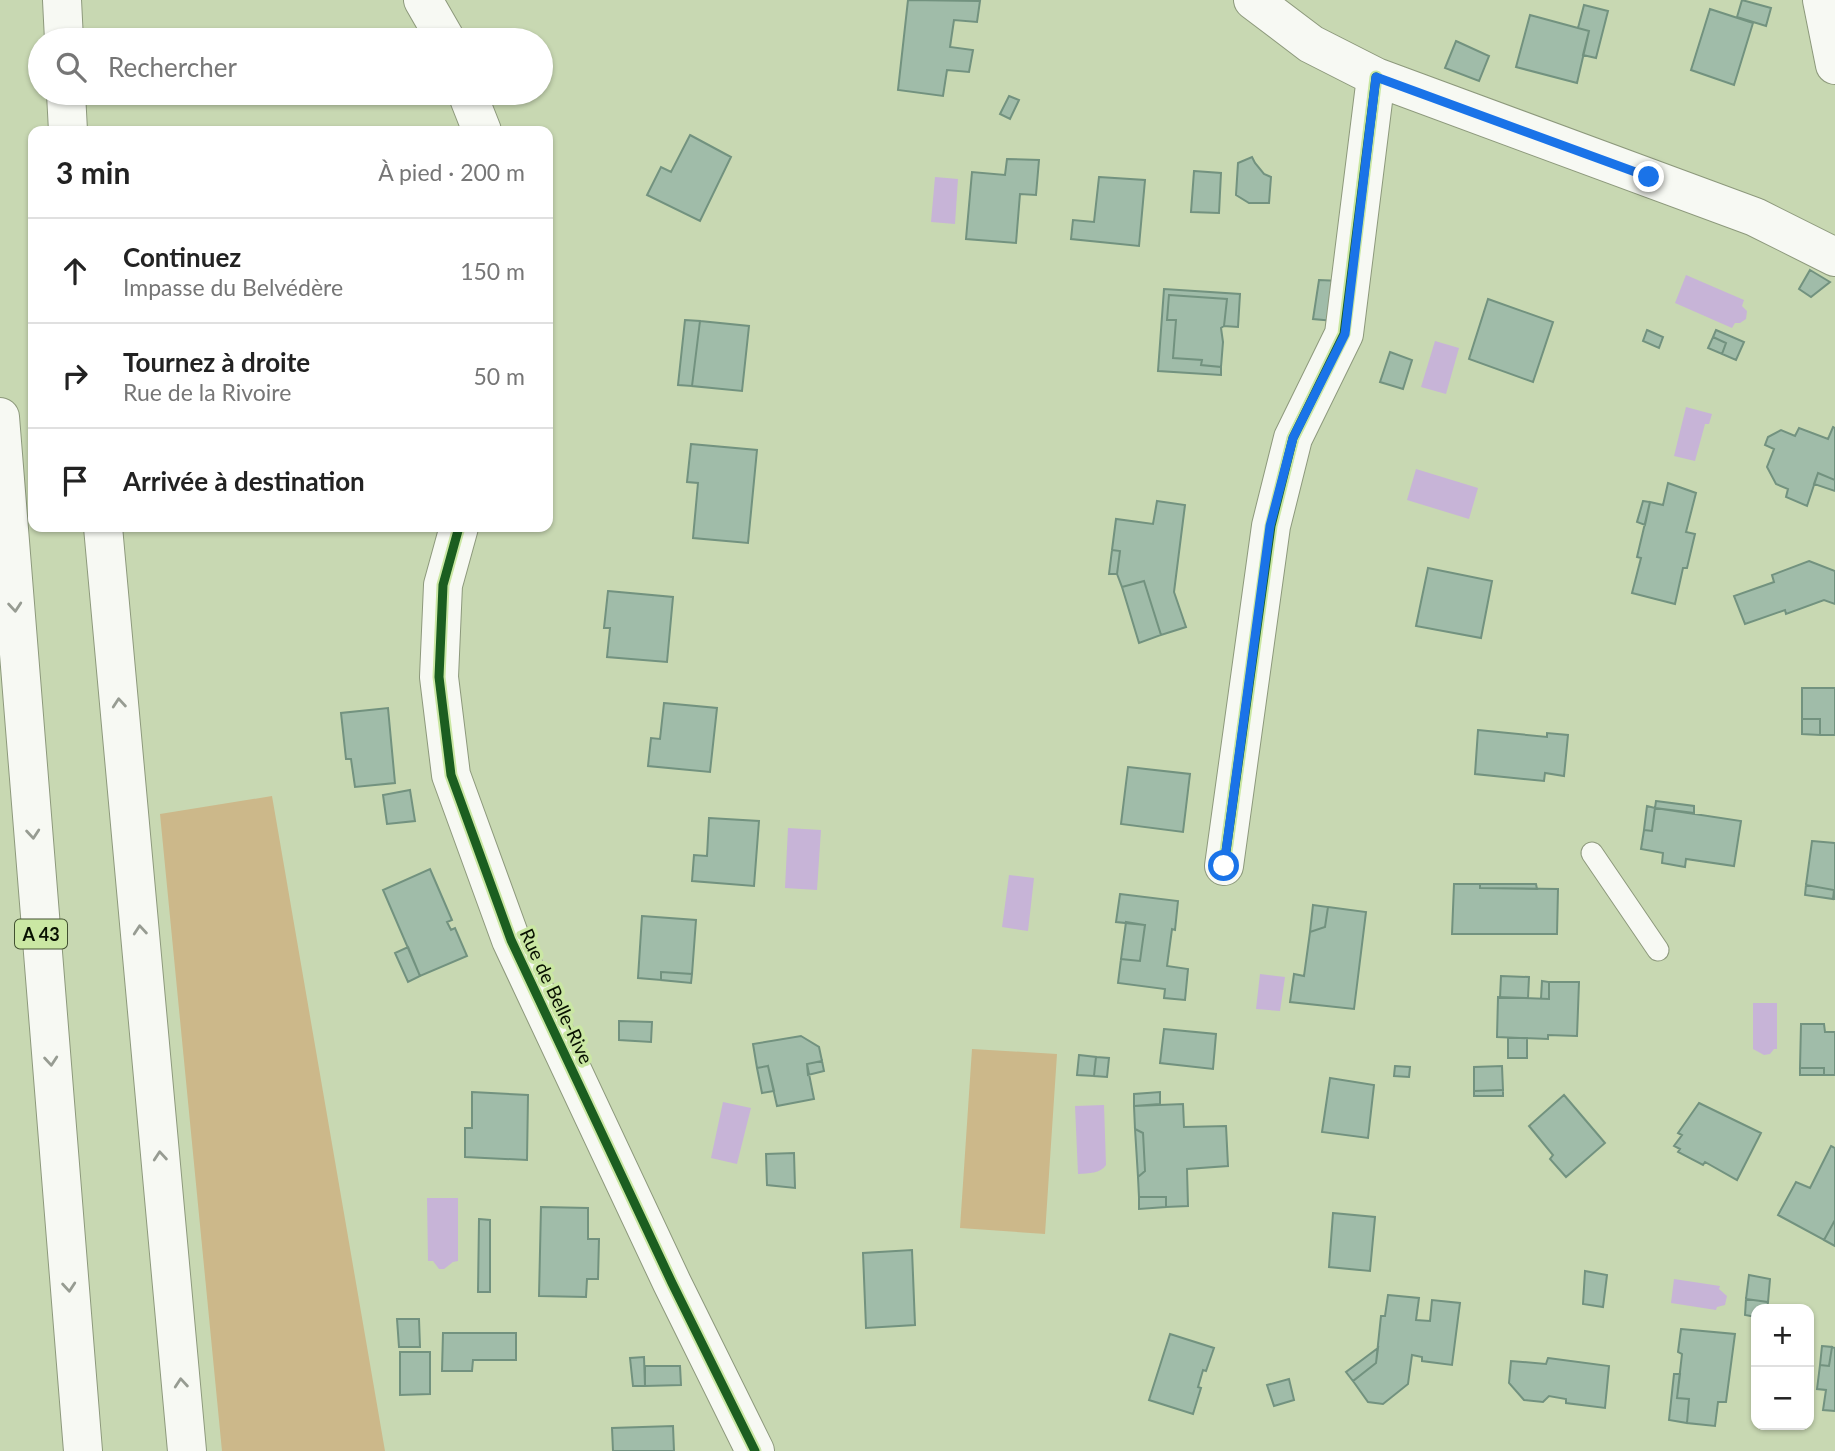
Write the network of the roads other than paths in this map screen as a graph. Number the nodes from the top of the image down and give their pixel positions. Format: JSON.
{"nodes":[{"id":1,"x":62,"y":0,"type":"edge"},
{"id":2,"x":423,"y":0,"type":"edge"},
{"id":3,"x":1253,"y":0,"type":"edge"},
{"id":4,"x":1822,"y":0,"type":"edge"},
{"id":5,"x":63,"y":28,"type":"edge"},
{"id":6,"x":439,"y":28,"type":"edge"},
{"id":7,"x":1835,"y":65,"type":"edge"},
{"id":8,"x":1376,"y":77,"type":"junction"},
{"id":9,"x":67,"y":105,"type":"edge"},
{"id":10,"x":471,"y":105,"type":"edge"},
{"id":11,"x":68,"y":126,"type":"edge"},
{"id":12,"x":479,"y":126,"type":"edge"},
{"id":13,"x":1835,"y":257,"type":"edge"},
{"id":14,"x":0,"y":417,"type":"edge"},
{"id":15,"x":103,"y":532,"type":"edge"},
{"id":16,"x":458,"y":532,"type":"edge"},
{"id":17,"x":1592,"y":853,"type":"dead end"},
{"id":18,"x":1224,"y":866,"type":"dead end"},
{"id":19,"x":1658,"y":950,"type":"dead end"},
{"id":20,"x":83,"y":1451,"type":"edge"},
{"id":21,"x":187,"y":1451,"type":"edge"},
{"id":22,"x":755,"y":1451,"type":"edge"}],
"edges":[{"from":1,"to":5,"type":"main road"},
{"from":2,"to":6,"type":"main road"},
{"from":3,"to":8,"type":"main road"},
{"from":4,"to":7,"type":"main road"},
{"from":8,"to":13,"type":"main road"},
{"from":8,"to":18,"type":"main road"},
{"from":9,"to":11,"type":"main road"},
{"from":10,"to":12,"type":"main road"},
{"from":14,"to":20,"type":"main road","number":"A 43","one_way":true},
{"from":21,"to":15,"type":"main road","one_way":true},
{"from":16,"to":22,"type":"main road","name":"Rue de Belle-Rive"},
{"from":17,"to":19,"type":"lane"}]}
